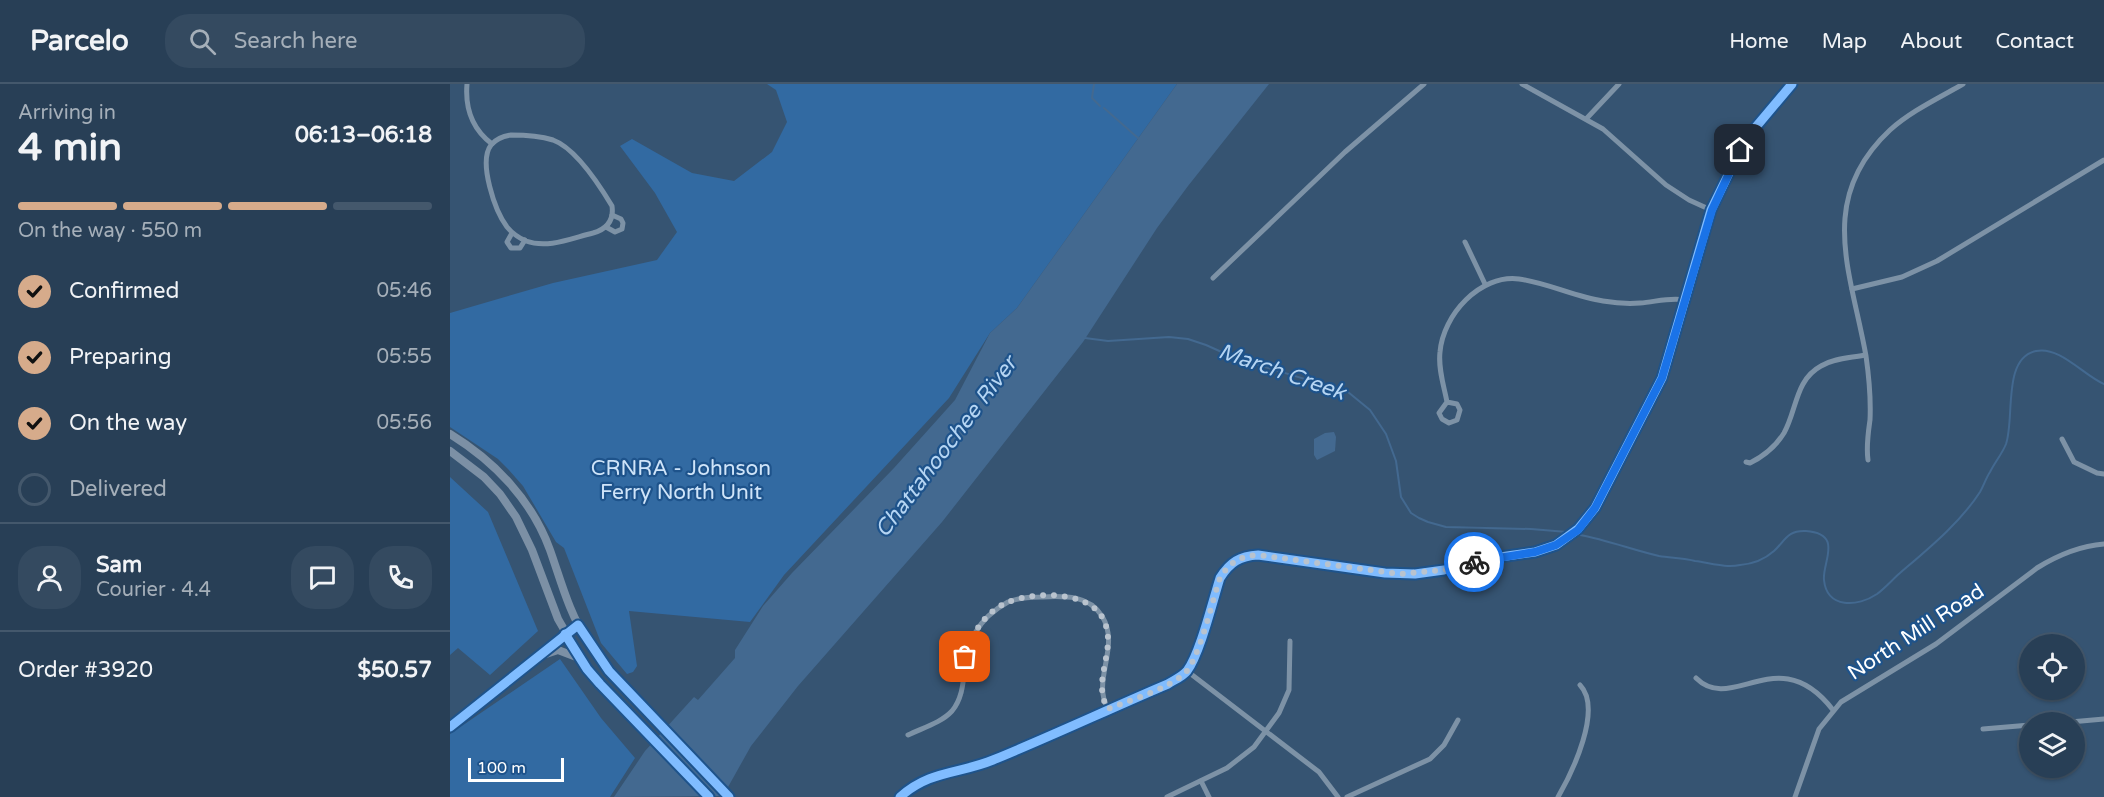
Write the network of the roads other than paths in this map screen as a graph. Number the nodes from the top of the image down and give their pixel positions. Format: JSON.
{"nodes":[{"id":1,"x":467,"y":84,"type":"edge"},
{"id":2,"x":1424,"y":84,"type":"edge"},
{"id":3,"x":1522,"y":84,"type":"edge"},
{"id":4,"x":1618,"y":84,"type":"edge"},
{"id":5,"x":1792,"y":84,"type":"edge"},
{"id":6,"x":1963,"y":84,"type":"edge"},
{"id":7,"x":1587,"y":118,"type":"junction"},
{"id":8,"x":492,"y":144,"type":"junction"},
{"id":9,"x":2104,"y":160,"type":"edge"},
{"id":10,"x":1712,"y":210,"type":"junction"},
{"id":11,"x":612,"y":215,"type":"junction"},
{"id":12,"x":606,"y":227,"type":"junction"},
{"id":13,"x":512,"y":232,"type":"junction"},
{"id":14,"x":525,"y":240,"type":"junction"},
{"id":15,"x":1465,"y":242,"type":"dead end"},
{"id":16,"x":1213,"y":278,"type":"dead end"},
{"id":17,"x":1485,"y":284,"type":"junction"},
{"id":18,"x":1852,"y":289,"type":"junction"},
{"id":19,"x":1685,"y":300,"type":"junction"},
{"id":20,"x":1865,"y":355,"type":"junction"},
{"id":21,"x":1447,"y":402,"type":"dead end"},
{"id":22,"x":450,"y":434,"type":"edge"},
{"id":23,"x":2062,"y":439,"type":"dead end"},
{"id":24,"x":450,"y":451,"type":"edge"},
{"id":25,"x":1868,"y":460,"type":"dead end"},
{"id":26,"x":1746,"y":462,"type":"dead end"},
{"id":27,"x":2104,"y":474,"type":"edge"},
{"id":28,"x":2104,"y":544,"type":"edge"},
{"id":29,"x":578,"y":625,"type":"junction"},
{"id":30,"x":565,"y":634,"type":"junction"},
{"id":31,"x":1290,"y":640,"type":"dead end"},
{"id":32,"x":534,"y":658,"type":"junction"},
{"id":33,"x":579,"y":658,"type":"junction"},
{"id":34,"x":1187,"y":671,"type":"junction"},
{"id":35,"x":1695,"y":678,"type":"dead end"},
{"id":36,"x":1580,"y":685,"type":"dead end"},
{"id":37,"x":1108,"y":709,"type":"junction"},
{"id":38,"x":1833,"y":710,"type":"junction"},
{"id":39,"x":2104,"y":719,"type":"edge"},
{"id":40,"x":1458,"y":720,"type":"dead end"},
{"id":41,"x":2085,"y":721,"type":"edge"},
{"id":42,"x":2019,"y":726,"type":"edge"},
{"id":43,"x":450,"y":727,"type":"edge"},
{"id":44,"x":1983,"y":729,"type":"dead end"},
{"id":45,"x":1266,"y":731,"type":"junction"},
{"id":46,"x":908,"y":735,"type":"dead end"},
{"id":47,"x":1201,"y":781,"type":"junction"},
{"id":48,"x":709,"y":797,"type":"edge"},
{"id":49,"x":729,"y":797,"type":"edge"},
{"id":50,"x":900,"y":797,"type":"edge"},
{"id":51,"x":1167,"y":797,"type":"edge"},
{"id":52,"x":1209,"y":797,"type":"edge"},
{"id":53,"x":1338,"y":797,"type":"edge"},
{"id":54,"x":1347,"y":797,"type":"edge"},
{"id":55,"x":1558,"y":797,"type":"edge"},
{"id":56,"x":1795,"y":797,"type":"edge"}],
"edges":[{"from":1,"to":8,"type":"street"},
{"from":2,"to":16,"type":"street"},
{"from":3,"to":7,"type":"street"},
{"from":4,"to":7,"type":"street"},
{"from":5,"to":10,"type":"street"},
{"from":6,"to":18,"type":"street"},
{"from":7,"to":10,"type":"street"},
{"from":8,"to":11,"type":"street"},
{"from":8,"to":13,"type":"street"},
{"from":9,"to":18,"type":"street"},
{"from":10,"to":19,"type":"street"},
{"from":11,"to":12,"type":"street"},
{"from":11,"to":12,"type":"street"},
{"from":12,"to":14,"type":"street"},
{"from":13,"to":14,"type":"street"},
{"from":13,"to":14,"type":"street"},
{"from":15,"to":17,"type":"street"},
{"from":17,"to":19,"type":"street"},
{"from":17,"to":21,"type":"street"},
{"from":18,"to":20,"type":"street"},
{"from":19,"to":34,"type":"street"},
{"from":20,"to":25,"type":"street"},
{"from":20,"to":26,"type":"street"},
{"from":22,"to":29,"type":"main road"},
{"from":23,"to":27,"type":"street"},
{"from":24,"to":30,"type":"main road"},
{"from":28,"to":38,"type":"street","name":"North Mill Road"},
{"from":29,"to":30,"type":"street"},
{"from":29,"to":49,"type":"main road"},
{"from":30,"to":32,"type":"street"},
{"from":30,"to":33,"type":"main road"},
{"from":31,"to":45,"type":"street"},
{"from":32,"to":33,"type":"main road"},
{"from":32,"to":43,"type":"street"},
{"from":33,"to":48,"type":"main road"},
{"from":34,"to":37,"type":"street"},
{"from":34,"to":45,"type":"street"},
{"from":35,"to":38,"type":"street"},
{"from":36,"to":55,"type":"street"},
{"from":37,"to":46,"type":"street"},
{"from":37,"to":50,"type":"street"},
{"from":38,"to":56,"type":"street","name":"North Mill Road"},
{"from":39,"to":41,"type":"street"},
{"from":40,"to":54,"type":"street"},
{"from":42,"to":44,"type":"street"},
{"from":45,"to":47,"type":"street"},
{"from":45,"to":53,"type":"street"},
{"from":47,"to":51,"type":"street"},
{"from":47,"to":52,"type":"street"}]}
